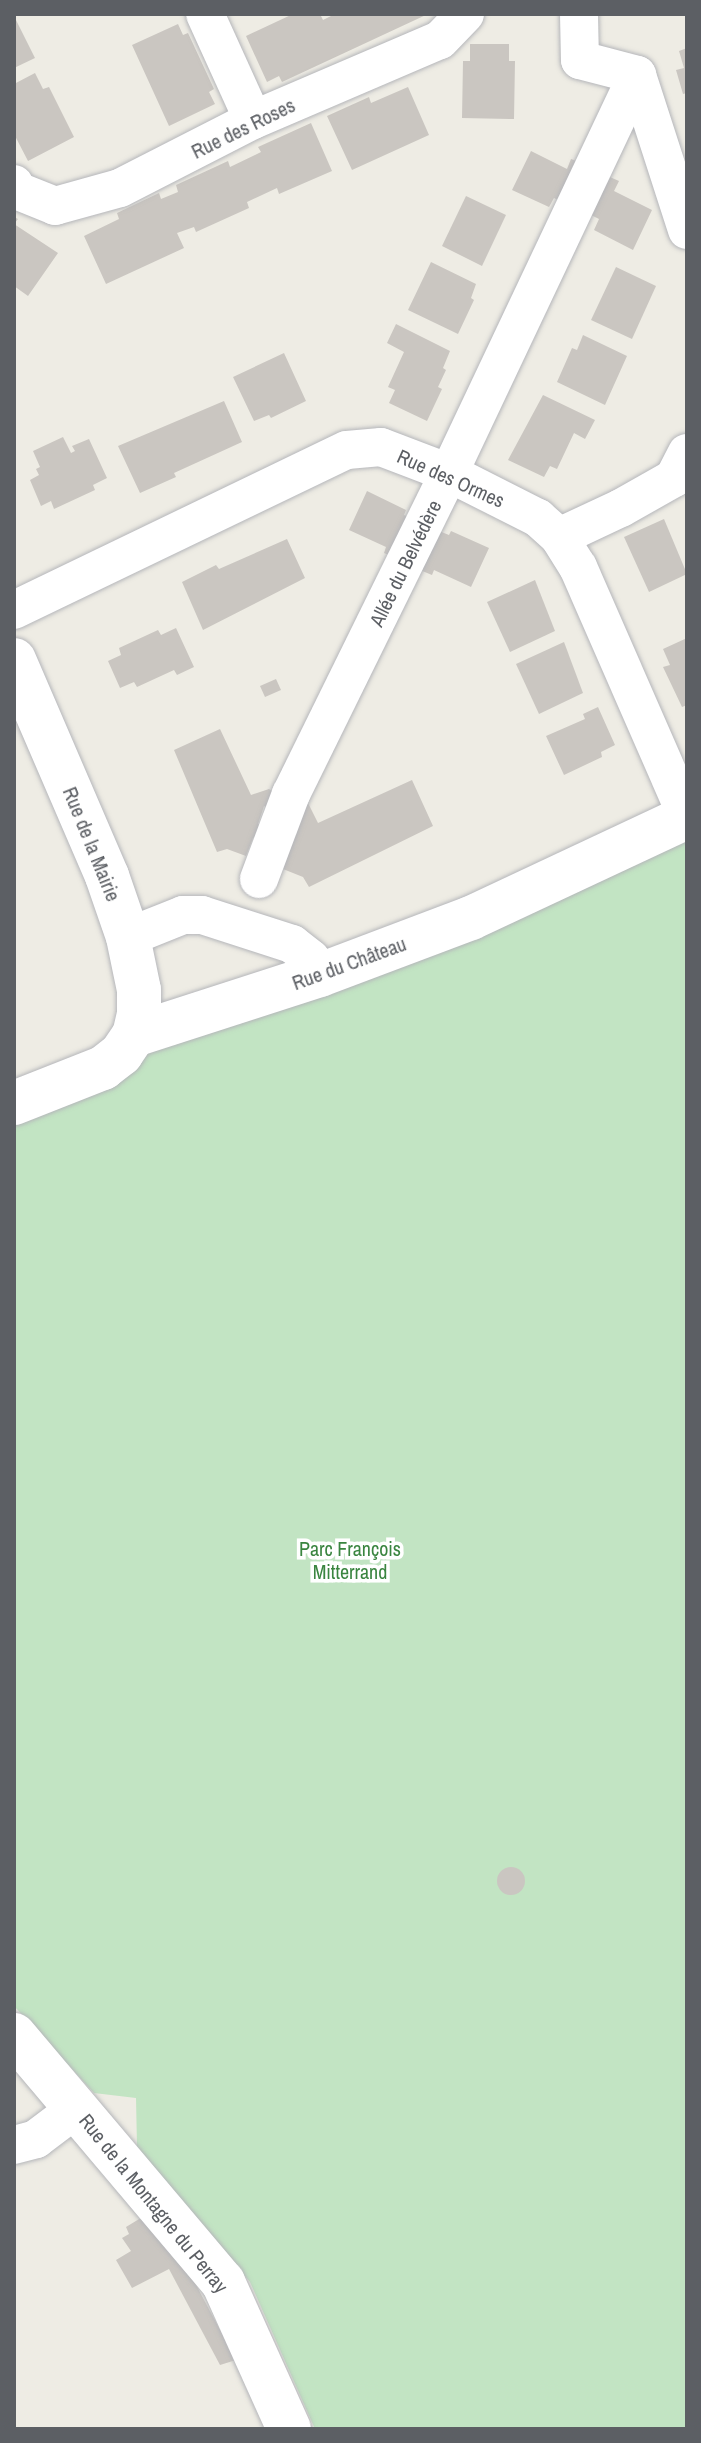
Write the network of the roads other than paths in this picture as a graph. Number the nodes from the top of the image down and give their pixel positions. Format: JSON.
{"nodes":[{"id":1,"x":205,"y":14,"type":"edge"},
{"id":2,"x":465,"y":14,"type":"edge"},
{"id":3,"x":579,"y":14,"type":"edge"},
{"id":4,"x":637,"y":75,"type":"junction"},
{"id":5,"x":253,"y":120,"type":"junction"},
{"id":6,"x":14,"y":184,"type":"edge"},
{"id":7,"x":687,"y":230,"type":"edge"},
{"id":8,"x":687,"y":453,"type":"edge"},
{"id":9,"x":449,"y":473,"type":"junction"},
{"id":10,"x":559,"y":537,"type":"junction"},
{"id":11,"x":14,"y":610,"type":"edge"},
{"id":12,"x":14,"y":660,"type":"edge"},
{"id":13,"x":687,"y":817,"type":"edge"},
{"id":14,"x":259,"y":879,"type":"dead end"},
{"id":15,"x":128,"y":937,"type":"junction"},
{"id":16,"x":320,"y":975,"type":"junction"},
{"id":17,"x":134,"y":1035,"type":"junction"},
{"id":18,"x":14,"y":1103,"type":"edge"},
{"id":19,"x":14,"y":2035,"type":"edge"},
{"id":20,"x":77,"y":2108,"type":"junction"},
{"id":21,"x":14,"y":2145,"type":"edge"},
{"id":22,"x":289,"y":2429,"type":"edge"}],
"edges":[{"from":1,"to":5,"type":"street"},
{"from":2,"to":5,"type":"street","name":"Rue des Roses"},
{"from":3,"to":4,"type":"street"},
{"from":4,"to":7,"type":"street"},
{"from":4,"to":9,"type":"street","name":"Allée du Belvédère"},
{"from":5,"to":6,"type":"street","name":"Rue des Roses"},
{"from":8,"to":10,"type":"street"},
{"from":9,"to":10,"type":"street","name":"Rue des Ormes"},
{"from":9,"to":11,"type":"street","name":"Rue des Ormes"},
{"from":9,"to":14,"type":"street","name":"Allée du Belvédère"},
{"from":10,"to":13,"type":"street","name":"Rue des Ormes"},
{"from":12,"to":15,"type":"street","name":"Rue de la Mairie"},
{"from":13,"to":16,"type":"street","name":"Rue du Château"},
{"from":15,"to":16,"type":"street"},
{"from":15,"to":17,"type":"street","name":"Rue de la Mairie"},
{"from":16,"to":17,"type":"street","name":"Rue du Château"},
{"from":17,"to":18,"type":"street"},
{"from":19,"to":20,"type":"street","name":"Rue de la Montagne du Perray"},
{"from":20,"to":21,"type":"street"},
{"from":20,"to":22,"type":"street","name":"Rue de la Montagne du Perray"}]}
